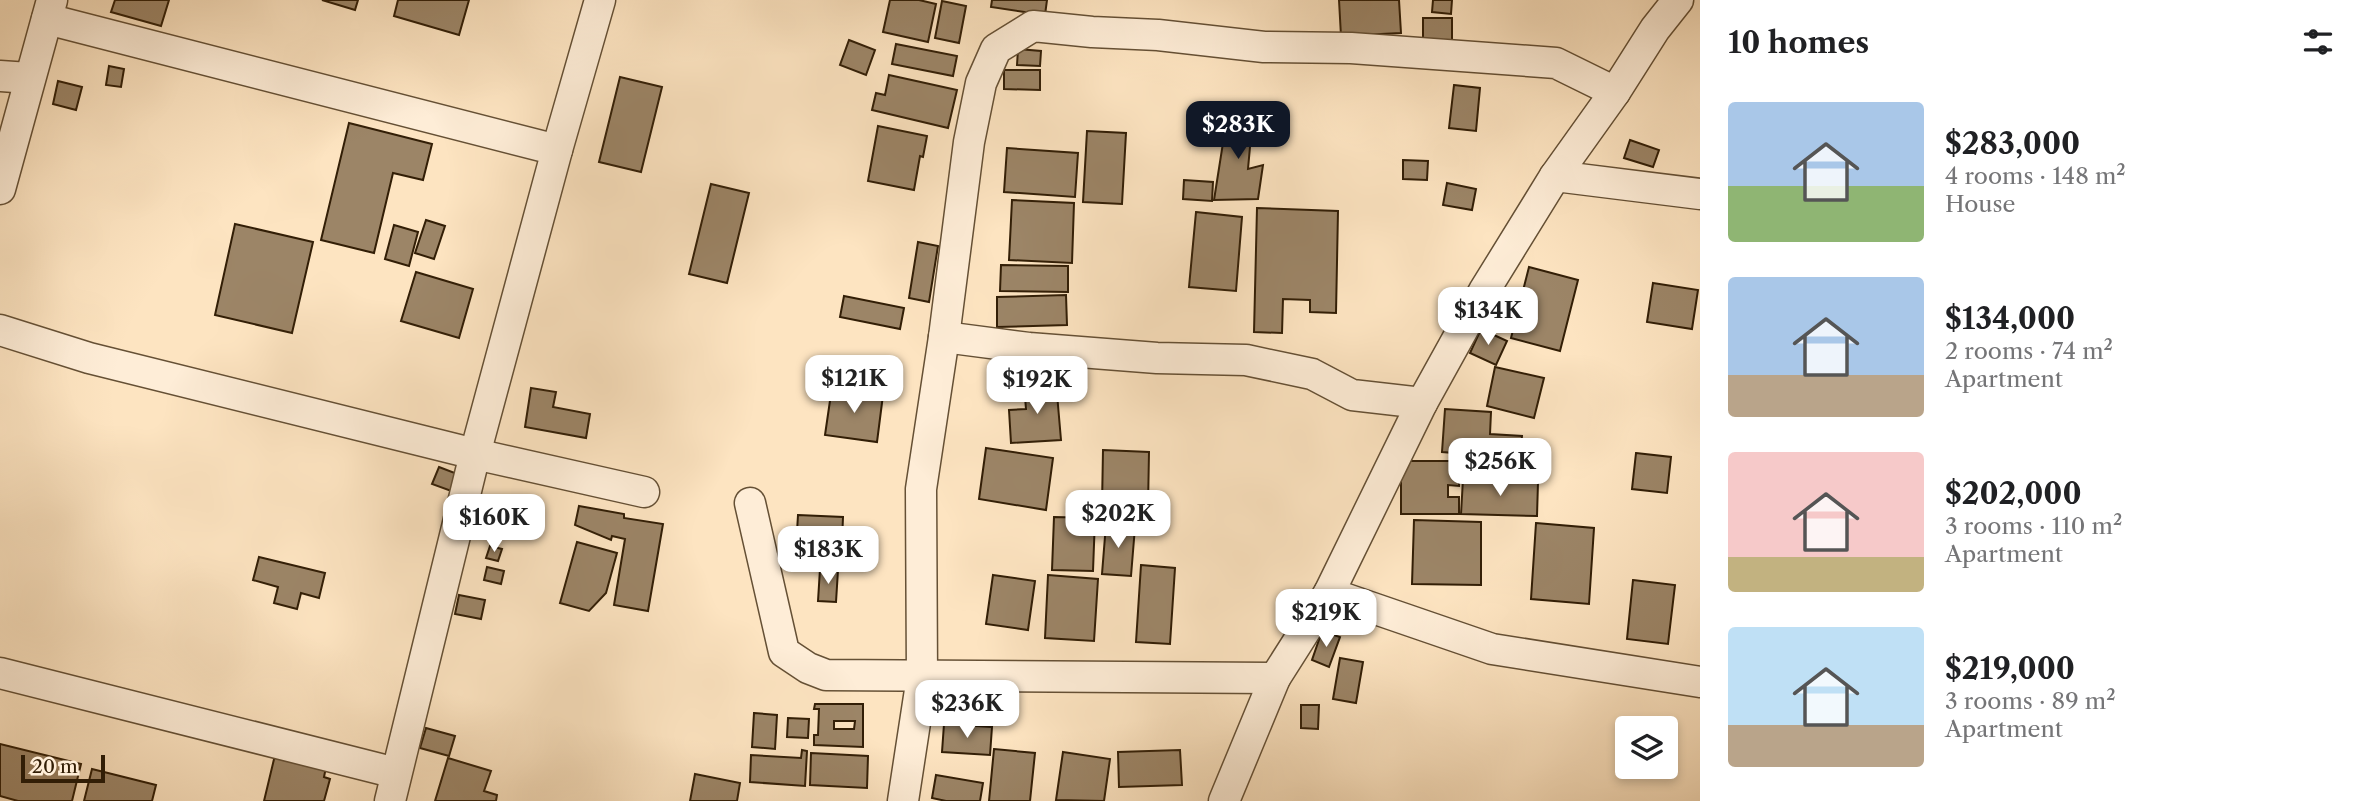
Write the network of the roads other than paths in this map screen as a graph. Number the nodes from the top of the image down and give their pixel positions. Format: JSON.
{"nodes":[{"id":1,"x":600,"y":0,"type":"edge"},
{"id":2,"x":1678,"y":0,"type":"edge"},
{"id":3,"x":50,"y":9,"type":"edge"},
{"id":4,"x":14,"y":77,"type":"edge"},
{"id":5,"x":1615,"y":92,"type":"junction"},
{"id":6,"x":557,"y":150,"type":"junction"},
{"id":7,"x":1555,"y":176,"type":"junction"},
{"id":8,"x":0,"y":189,"type":"edge"},
{"id":9,"x":1700,"y":194,"type":"edge"},
{"id":10,"x":0,"y":330,"type":"edge"},
{"id":11,"x":944,"y":337,"type":"junction"},
{"id":12,"x":1422,"y":403,"type":"junction"},
{"id":13,"x":475,"y":454,"type":"junction"},
{"id":14,"x":644,"y":492,"type":"dead end"},
{"id":15,"x":750,"y":503,"type":"dead end"},
{"id":16,"x":1329,"y":593,"type":"junction"},
{"id":17,"x":0,"y":673,"type":"edge"},
{"id":18,"x":922,"y":677,"type":"junction"},
{"id":19,"x":1275,"y":678,"type":"junction"},
{"id":20,"x":1700,"y":682,"type":"edge"},
{"id":21,"x":393,"y":787,"type":"edge"},
{"id":22,"x":903,"y":801,"type":"edge"},
{"id":23,"x":1224,"y":801,"type":"edge"}],
"edges":[{"from":1,"to":6,"type":"street"},
{"from":2,"to":5,"type":"street"},
{"from":3,"to":4,"type":"street"},
{"from":3,"to":6,"type":"street"},
{"from":4,"to":8,"type":"street"},
{"from":5,"to":7,"type":"street"},
{"from":5,"to":11,"type":"street"},
{"from":6,"to":13,"type":"street"},
{"from":7,"to":9,"type":"street"},
{"from":7,"to":12,"type":"street"},
{"from":10,"to":13,"type":"street"},
{"from":11,"to":12,"type":"street"},
{"from":11,"to":18,"type":"street"},
{"from":12,"to":16,"type":"street"},
{"from":13,"to":14,"type":"street"},
{"from":13,"to":21,"type":"street"},
{"from":15,"to":18,"type":"street"},
{"from":16,"to":19,"type":"street"},
{"from":16,"to":20,"type":"street"},
{"from":17,"to":21,"type":"street"},
{"from":18,"to":19,"type":"street"},
{"from":18,"to":22,"type":"street"},
{"from":19,"to":23,"type":"street"}]}
